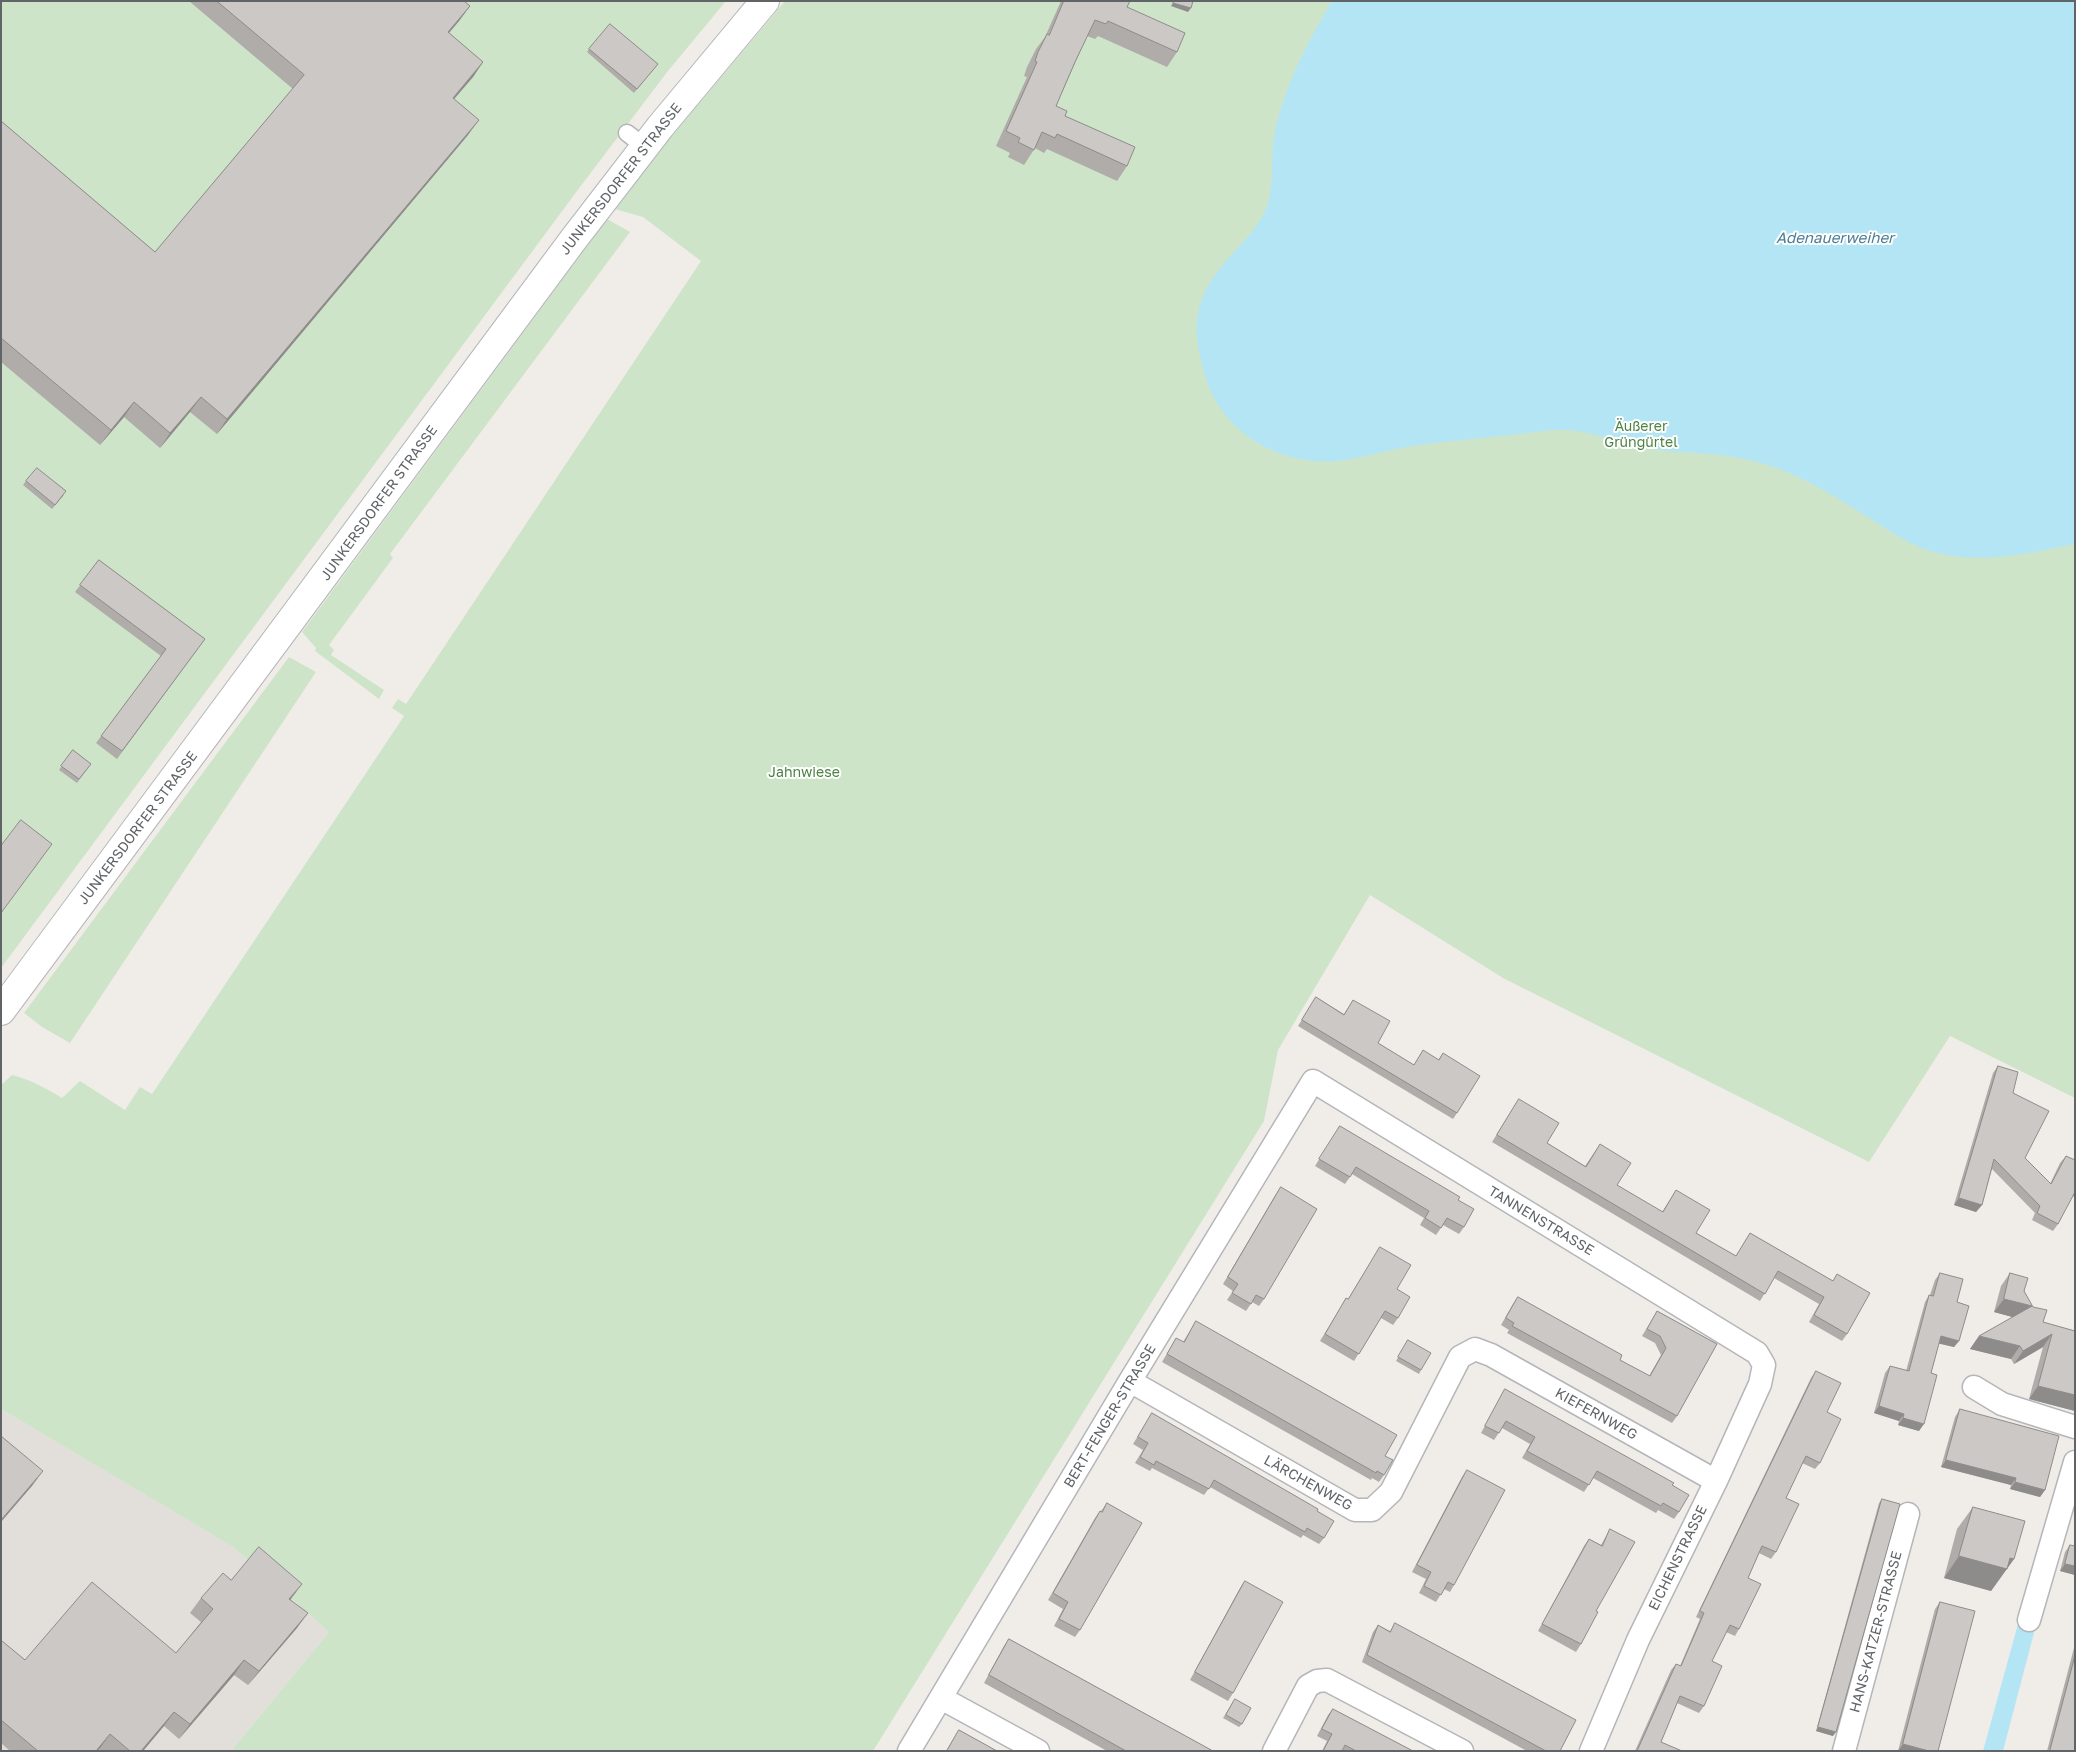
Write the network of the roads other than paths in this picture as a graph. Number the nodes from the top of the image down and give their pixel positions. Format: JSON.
{"nodes":[{"id":1,"x":765,"y":1,"type":"edge"},
{"id":2,"x":1,"y":1011,"type":"edge"},
{"id":3,"x":1313,"y":1081,"type":"joint"},
{"id":4,"x":1474,"y":1350,"type":"joint"},
{"id":5,"x":1764,"y":1365,"type":"joint"},
{"id":6,"x":1130,"y":1381,"type":"junction"},
{"id":7,"x":1974,"y":1387,"type":"dead end"},
{"id":8,"x":2075,"y":1427,"type":"edge"},
{"id":9,"x":2075,"y":1462,"type":"edge"},
{"id":10,"x":1716,"y":1481,"type":"junction"},
{"id":11,"x":1908,"y":1514,"type":"dead end"},
{"id":12,"x":2029,"y":1620,"type":"dead end"},
{"id":13,"x":941,"y":1698,"type":"junction"},
{"id":14,"x":909,"y":1751,"type":"edge"},
{"id":15,"x":1038,"y":1751,"type":"edge"},
{"id":16,"x":1274,"y":1751,"type":"edge"},
{"id":17,"x":1462,"y":1751,"type":"edge"},
{"id":18,"x":1591,"y":1751,"type":"edge"},
{"id":19,"x":1844,"y":1751,"type":"edge"}],
"edges":[{"from":1,"to":2,"type":"street","name":"JUNKERSDORFER STRASSE"},
{"from":3,"to":5,"type":"street","name":"TANNENSTRASSE"},
{"from":3,"to":6,"type":"street","name":"BERT-FENGER-STRASSE"},
{"from":4,"to":6,"type":"street","name":"LÄRCHENWEG"},
{"from":4,"to":10,"type":"street","name":"KIEFERNWEG"},
{"from":5,"to":10,"type":"street","name":"EICHENSTRASSE"},
{"from":6,"to":13,"type":"street","name":"BERT-FENGER-STRASSE"},
{"from":7,"to":8,"type":"street"},
{"from":9,"to":12,"type":"street"},
{"from":10,"to":18,"type":"street","name":"EICHENSTRASSE"},
{"from":11,"to":19,"type":"street","name":"HANS-KATZER-STRASSE"},
{"from":13,"to":14,"type":"street","name":"BERT-FENGER-STRASSE"},
{"from":13,"to":15,"type":"street"},
{"from":16,"to":17,"type":"street"}]}
